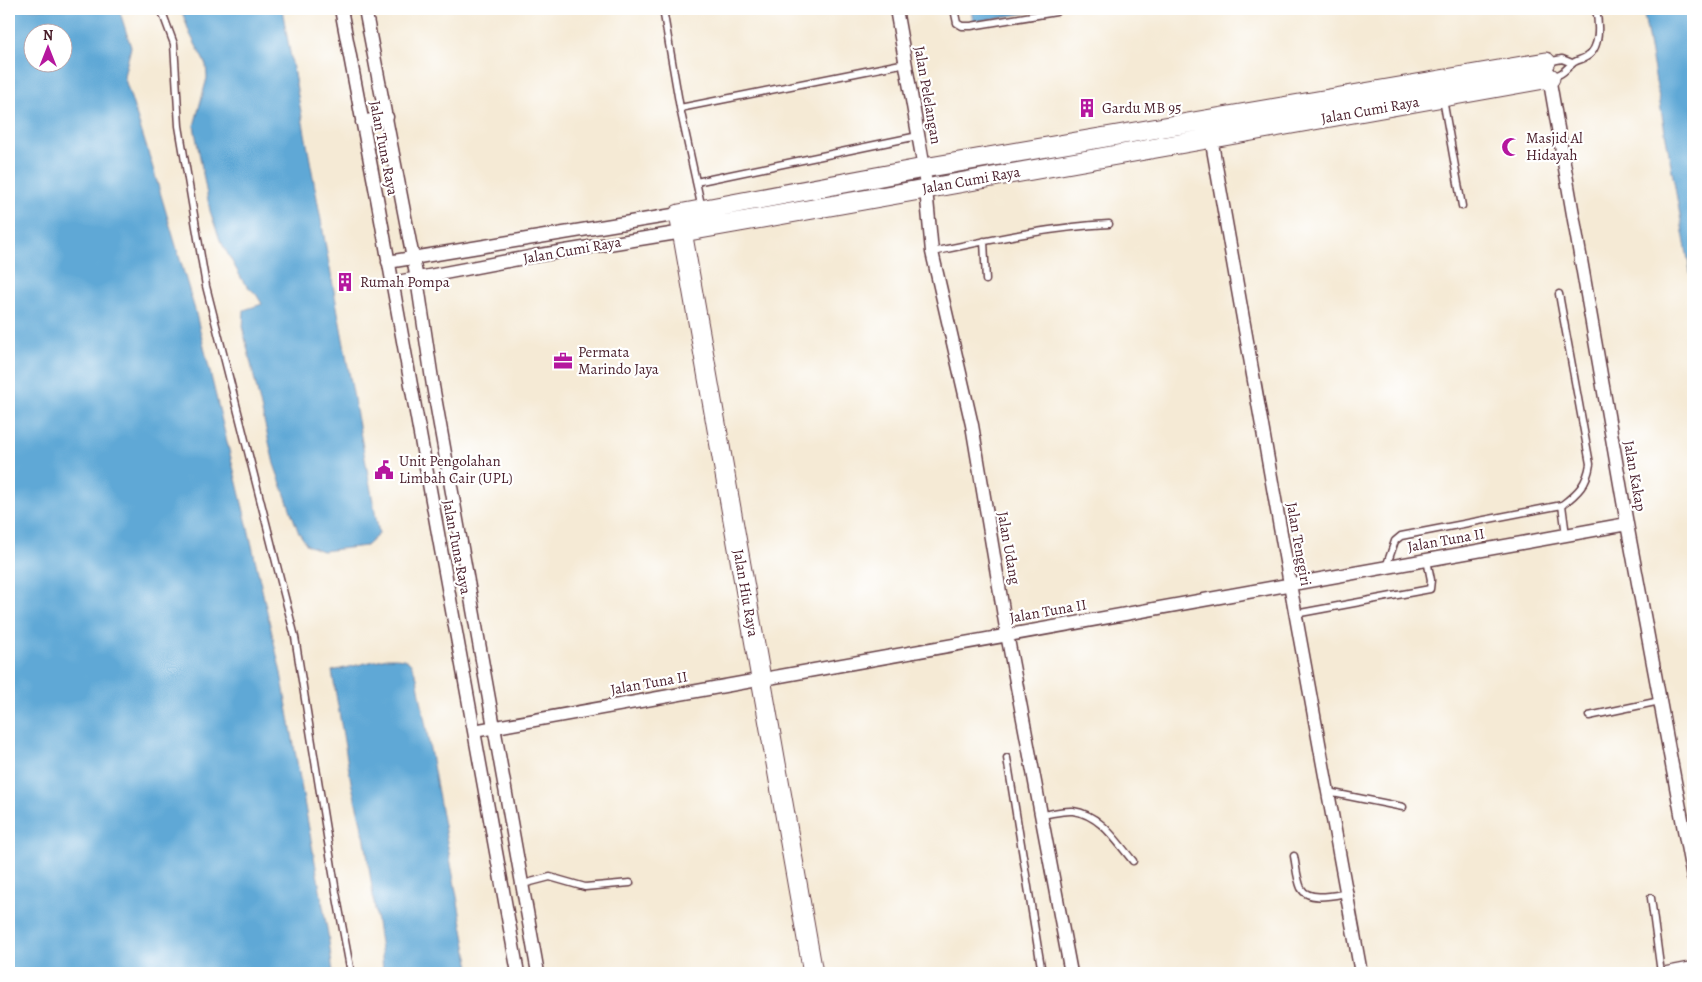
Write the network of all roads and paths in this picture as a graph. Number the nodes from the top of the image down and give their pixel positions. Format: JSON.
{"nodes":[{"id":1,"x":161,"y":9,"type":"edge"},
{"id":2,"x":341,"y":9,"type":"edge"},
{"id":3,"x":365,"y":9,"type":"edge"},
{"id":4,"x":664,"y":9,"type":"edge"},
{"id":5,"x":896,"y":9,"type":"edge"},
{"id":6,"x":954,"y":9,"type":"edge"},
{"id":7,"x":1596,"y":9,"type":"edge"},
{"id":8,"x":1056,"y":12,"type":"dead end"},
{"id":9,"x":906,"y":62,"type":"junction"},
{"id":10,"x":1572,"y":63,"type":"junction"},
{"id":11,"x":1548,"y":70,"type":"junction"},
{"id":12,"x":1441,"y":89,"type":"junction"},
{"id":13,"x":680,"y":108,"type":"junction"},
{"id":14,"x":387,"y":117,"type":"junction"},
{"id":15,"x":362,"y":122,"type":"junction"},
{"id":16,"x":1210,"y":128,"type":"junction"},
{"id":17,"x":918,"y":136,"type":"junction"},
{"id":18,"x":1044,"y":147,"type":"junction"},
{"id":19,"x":1048,"y":166,"type":"junction"},
{"id":20,"x":924,"y":168,"type":"junction"},
{"id":21,"x":696,"y":182,"type":"junction"},
{"id":22,"x":832,"y":185,"type":"junction"},
{"id":23,"x":926,"y":188,"type":"junction"},
{"id":24,"x":777,"y":196,"type":"junction"},
{"id":25,"x":838,"y":204,"type":"junction"},
{"id":26,"x":1462,"y":206,"type":"dead end"},
{"id":27,"x":702,"y":210,"type":"junction"},
{"id":28,"x":781,"y":214,"type":"junction"},
{"id":29,"x":681,"y":223,"type":"junction"},
{"id":30,"x":1109,"y":224,"type":"dead end"},
{"id":31,"x":984,"y":241,"type":"junction"},
{"id":32,"x":507,"y":242,"type":"junction"},
{"id":33,"x":932,"y":252,"type":"junction"},
{"id":34,"x":413,"y":258,"type":"junction"},
{"id":35,"x":510,"y":261,"type":"junction"},
{"id":36,"x":388,"y":262,"type":"junction"},
{"id":37,"x":417,"y":279,"type":"junction"},
{"id":38,"x":986,"y":280,"type":"dead end"},
{"id":39,"x":392,"y":283,"type":"junction"},
{"id":40,"x":1559,"y":294,"type":"dead end"},
{"id":41,"x":433,"y":386,"type":"junction"},
{"id":42,"x":411,"y":391,"type":"junction"},
{"id":43,"x":1562,"y":505,"type":"junction"},
{"id":44,"x":1627,"y":524,"type":"junction"},
{"id":45,"x":1566,"y":535,"type":"junction"},
{"id":46,"x":463,"y":548,"type":"junction"},
{"id":47,"x":441,"y":553,"type":"junction"},
{"id":48,"x":1427,"y":560,"type":"junction"},
{"id":49,"x":1386,"y":567,"type":"junction"},
{"id":50,"x":1290,"y":584,"type":"junction"},
{"id":51,"x":1295,"y":614,"type":"junction"},
{"id":52,"x":1007,"y":634,"type":"junction"},
{"id":53,"x":761,"y":679,"type":"junction"},
{"id":54,"x":1660,"y":701,"type":"junction"},
{"id":55,"x":1589,"y":716,"type":"dead end"},
{"id":56,"x":494,"y":727,"type":"junction"},
{"id":57,"x":474,"y":731,"type":"junction"},
{"id":58,"x":1007,"y":758,"type":"dead end"},
{"id":59,"x":1328,"y":792,"type":"junction"},
{"id":60,"x":1403,"y":807,"type":"dead end"},
{"id":61,"x":1041,"y":815,"type":"junction"},
{"id":62,"x":1294,"y":856,"type":"dead end"},
{"id":63,"x":1133,"y":861,"type":"dead end"},
{"id":64,"x":1693,"y":878,"type":"edge"},
{"id":65,"x":523,"y":884,"type":"junction"},
{"id":66,"x":630,"y":884,"type":"dead end"},
{"id":67,"x":1346,"y":893,"type":"junction"},
{"id":68,"x":1651,"y":898,"type":"dead end"},
{"id":69,"x":1693,"y":968,"type":"edge"},
{"id":70,"x":351,"y":973,"type":"edge"},
{"id":71,"x":518,"y":973,"type":"edge"},
{"id":72,"x":536,"y":973,"type":"edge"},
{"id":73,"x":813,"y":973,"type":"edge"},
{"id":74,"x":1042,"y":973,"type":"edge"},
{"id":75,"x":1071,"y":973,"type":"edge"},
{"id":76,"x":1361,"y":973,"type":"edge"},
{"id":77,"x":1661,"y":973,"type":"edge"},
{"id":78,"x":1667,"y":973,"type":"edge"}],
"edges":[{"from":1,"to":70,"type":"lane"},
{"from":2,"to":15,"type":"street","name":"Jalan Tuna Raya"},
{"from":3,"to":14,"type":"street","name":"Jalan Tuna Raya"},
{"from":4,"to":13,"type":"lane"},
{"from":5,"to":9,"type":"street","name":"Jalan Pelelangan"},
{"from":6,"to":8,"type":"lane"},
{"from":7,"to":10,"type":"lane"},
{"from":9,"to":13,"type":"lane"},
{"from":9,"to":17,"type":"street","name":"Jalan Pelelangan"},
{"from":10,"to":11,"type":"lane"},
{"from":10,"to":11,"type":"lane"},
{"from":11,"to":12,"type":"street","name":"Jalan Cumi Raya"},
{"from":11,"to":44,"type":"street","name":"Jalan Kakap"},
{"from":12,"to":16,"type":"street","name":"Jalan Cumi Raya"},
{"from":12,"to":26,"type":"lane"},
{"from":13,"to":21,"type":"lane"},
{"from":14,"to":15,"type":"street"},
{"from":14,"to":34,"type":"street","name":"Jalan Tuna Raya"},
{"from":15,"to":36,"type":"street","name":"Jalan Tuna Raya"},
{"from":16,"to":18,"type":"street","name":"Jalan Cumi Raya"},
{"from":16,"to":19,"type":"street","name":"Jalan Cumi Raya"},
{"from":16,"to":50,"type":"street","name":"Jalan Tenggiri"},
{"from":17,"to":20,"type":"street","name":"Jalan Pelelangan"},
{"from":17,"to":21,"type":"lane"},
{"from":18,"to":19,"type":"street"},
{"from":18,"to":20,"type":"street","name":"Jalan Cumi Raya"},
{"from":19,"to":23,"type":"street","name":"Jalan Cumi Raya"},
{"from":20,"to":22,"type":"street","name":"Jalan Cumi Raya"},
{"from":20,"to":23,"type":"street","name":"Jalan Pelelangan"},
{"from":21,"to":27,"type":"lane"},
{"from":22,"to":24,"type":"street","name":"Jalan Cumi Raya"},
{"from":22,"to":25,"type":"street"},
{"from":23,"to":25,"type":"street","name":"Jalan Cumi Raya"},
{"from":23,"to":33,"type":"street","name":"Jalan Udang"},
{"from":24,"to":27,"type":"street","name":"Jalan Cumi Raya"},
{"from":24,"to":28,"type":"street"},
{"from":25,"to":28,"type":"street","name":"Jalan Cumi Raya"},
{"from":27,"to":29,"type":"street","name":"Jalan Cumi Raya"},
{"from":28,"to":29,"type":"street","name":"Jalan Cumi Raya"},
{"from":29,"to":32,"type":"street","name":"Jalan Cumi Raya"},
{"from":29,"to":35,"type":"street","name":"Jalan Cumi Raya"},
{"from":29,"to":53,"type":"street","name":"Jalan Hiu Raya"},
{"from":30,"to":31,"type":"lane"},
{"from":31,"to":33,"type":"lane"},
{"from":31,"to":38,"type":"lane"},
{"from":32,"to":34,"type":"street","name":"Jalan Cumi Raya"},
{"from":32,"to":35,"type":"street"},
{"from":33,"to":52,"type":"street","name":"Jalan Udang"},
{"from":34,"to":36,"type":"street","name":"Jalan Cumi Raya"},
{"from":34,"to":37,"type":"street","name":"Jalan Tuna Raya"},
{"from":35,"to":37,"type":"street","name":"Jalan Cumi Raya"},
{"from":36,"to":39,"type":"street","name":"Jalan Tuna Raya"},
{"from":37,"to":39,"type":"street","name":"Jalan Cumi Raya"},
{"from":37,"to":41,"type":"street","name":"Jalan Tuna Raya"},
{"from":39,"to":42,"type":"street","name":"Jalan Tuna Raya"},
{"from":40,"to":43,"type":"lane"},
{"from":41,"to":42,"type":"street"},
{"from":41,"to":46,"type":"street","name":"Jalan Tuna Raya"},
{"from":42,"to":47,"type":"street","name":"Jalan Tuna Raya"},
{"from":43,"to":45,"type":"lane"},
{"from":43,"to":49,"type":"lane"},
{"from":44,"to":45,"type":"street","name":"Jalan Tuna II"},
{"from":44,"to":54,"type":"street","name":"Jalan Kakap"},
{"from":45,"to":48,"type":"street","name":"Jalan Tuna II"},
{"from":46,"to":47,"type":"street"},
{"from":46,"to":56,"type":"street","name":"Jalan Tuna Raya"},
{"from":47,"to":57,"type":"street","name":"Jalan Tuna Raya"},
{"from":48,"to":49,"type":"street","name":"Jalan Tuna II"},
{"from":48,"to":51,"type":"lane"},
{"from":49,"to":50,"type":"street","name":"Jalan Tuna II"},
{"from":50,"to":51,"type":"street","name":"Jalan Tenggiri"},
{"from":50,"to":52,"type":"street","name":"Jalan Tuna II"},
{"from":51,"to":59,"type":"street","name":"Jalan Tenggiri"},
{"from":52,"to":53,"type":"street","name":"Jalan Tuna II"},
{"from":52,"to":61,"type":"street","name":"Jalan Udang"},
{"from":53,"to":56,"type":"street","name":"Jalan Tuna II"},
{"from":53,"to":73,"type":"street","name":"Jalan Hiu Raya"},
{"from":54,"to":55,"type":"lane"},
{"from":54,"to":64,"type":"street","name":"Jalan Kakap"},
{"from":56,"to":57,"type":"street","name":"Jalan Tuna II"},
{"from":56,"to":65,"type":"street","name":"Jalan Tuna Raya"},
{"from":57,"to":71,"type":"street","name":"Jalan Tuna Raya"},
{"from":58,"to":74,"type":"lane"},
{"from":59,"to":60,"type":"lane"},
{"from":59,"to":67,"type":"street","name":"Jalan Tenggiri"},
{"from":61,"to":63,"type":"lane"},
{"from":61,"to":75,"type":"street","name":"Jalan Udang"},
{"from":62,"to":67,"type":"lane"},
{"from":65,"to":66,"type":"lane"},
{"from":65,"to":72,"type":"street","name":"Jalan Tuna Raya"},
{"from":67,"to":76,"type":"street","name":"Jalan Tenggiri"},
{"from":68,"to":77,"type":"lane"},
{"from":69,"to":78,"type":"street"}]}
